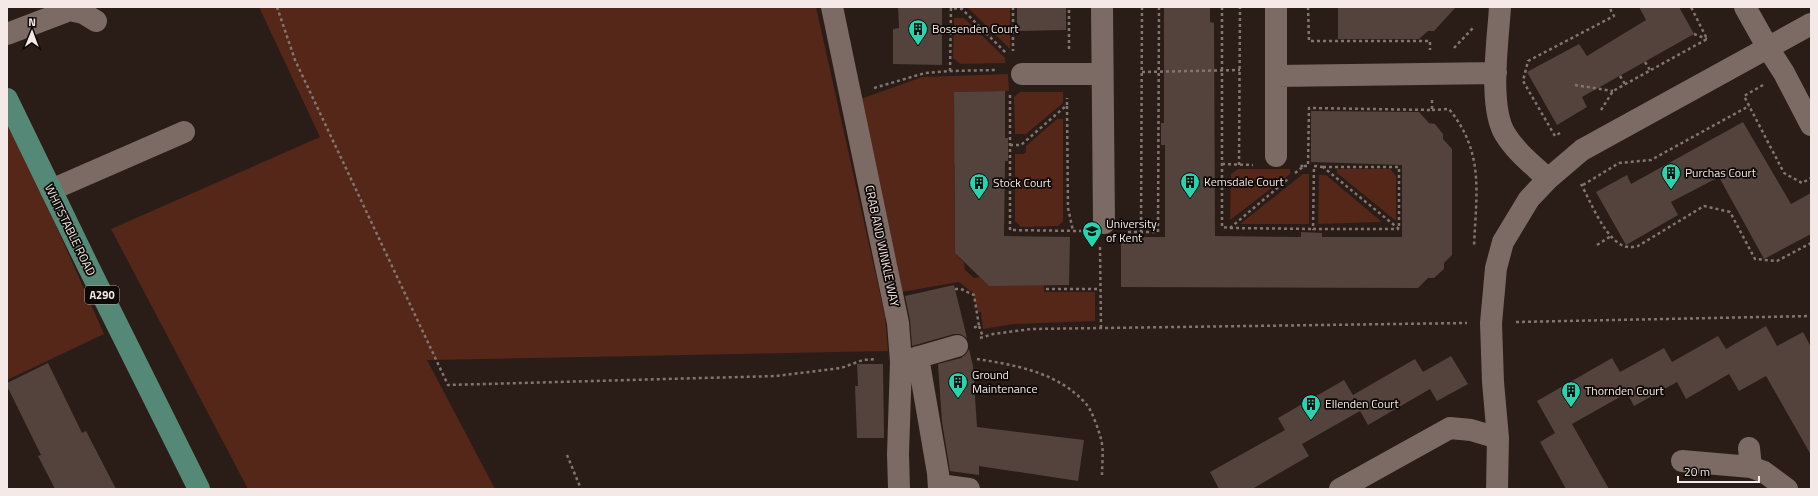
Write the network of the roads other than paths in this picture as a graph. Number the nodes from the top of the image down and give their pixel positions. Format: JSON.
{"nodes":[{"id":1,"x":832,"y":7,"type":"edge"},
{"id":2,"x":1102,"y":7,"type":"edge"},
{"id":3,"x":1276,"y":7,"type":"edge"},
{"id":4,"x":1500,"y":7,"type":"edge"},
{"id":5,"x":1745,"y":7,"type":"edge"},
{"id":6,"x":96,"y":20,"type":"dead end"},
{"id":7,"x":1811,"y":24,"type":"edge"},
{"id":8,"x":7,"y":34,"type":"edge"},
{"id":9,"x":1768,"y":48,"type":"junction"},
{"id":10,"x":1013,"y":73,"type":"road end"},
{"id":11,"x":1496,"y":73,"type":"junction"},
{"id":12,"x":1102,"y":74,"type":"junction"},
{"id":13,"x":1276,"y":76,"type":"junction"},
{"id":14,"x":7,"y":99,"type":"edge"},
{"id":15,"x":1811,"y":125,"type":"edge"},
{"id":16,"x":184,"y":132,"type":"dead end"},
{"id":17,"x":1276,"y":156,"type":"dead end"},
{"id":18,"x":1548,"y":179,"type":"junction"},
{"id":19,"x":51,"y":190,"type":"junction"},
{"id":20,"x":1095,"y":227,"type":"road end"},
{"id":21,"x":965,"y":344,"type":"road end"},
{"id":22,"x":910,"y":359,"type":"junction"},
{"id":23,"x":1498,"y":438,"type":"junction"},
{"id":24,"x":1682,"y":461,"type":"dead end"},
{"id":25,"x":939,"y":487,"type":"edge"},
{"id":26,"x":199,"y":489,"type":"edge"},
{"id":27,"x":899,"y":489,"type":"edge"},
{"id":28,"x":969,"y":489,"type":"edge"},
{"id":29,"x":1340,"y":489,"type":"edge"},
{"id":30,"x":1497,"y":489,"type":"edge"},
{"id":31,"x":1786,"y":489,"type":"edge"}],
"edges":[{"from":1,"to":22,"type":"street","name":"CRAB AND WINKLE WAY"},
{"from":2,"to":12,"type":"street"},
{"from":3,"to":13,"type":"street"},
{"from":4,"to":11,"type":"street"},
{"from":5,"to":9,"type":"street"},
{"from":6,"to":8,"type":"street"},
{"from":7,"to":9,"type":"street"},
{"from":9,"to":15,"type":"street"},
{"from":9,"to":18,"type":"street"},
{"from":10,"to":12,"type":"street"},
{"from":11,"to":13,"type":"street"},
{"from":11,"to":18,"type":"street"},
{"from":12,"to":20,"type":"street"},
{"from":13,"to":17,"type":"street"},
{"from":14,"to":19,"type":"main road","name":"WHITSTABLE ROAD","number":"A290"},
{"from":16,"to":19,"type":"street"},
{"from":18,"to":23,"type":"street"},
{"from":19,"to":26,"type":"main road","name":"WHITSTABLE ROAD","number":"A290"},
{"from":21,"to":22,"type":"street"},
{"from":22,"to":25,"type":"street"},
{"from":22,"to":27,"type":"street","name":"CRAB AND WINKLE WAY"},
{"from":23,"to":29,"type":"street"},
{"from":23,"to":30,"type":"street"},
{"from":24,"to":31,"type":"street"},
{"from":25,"to":28,"type":"street"}]}
